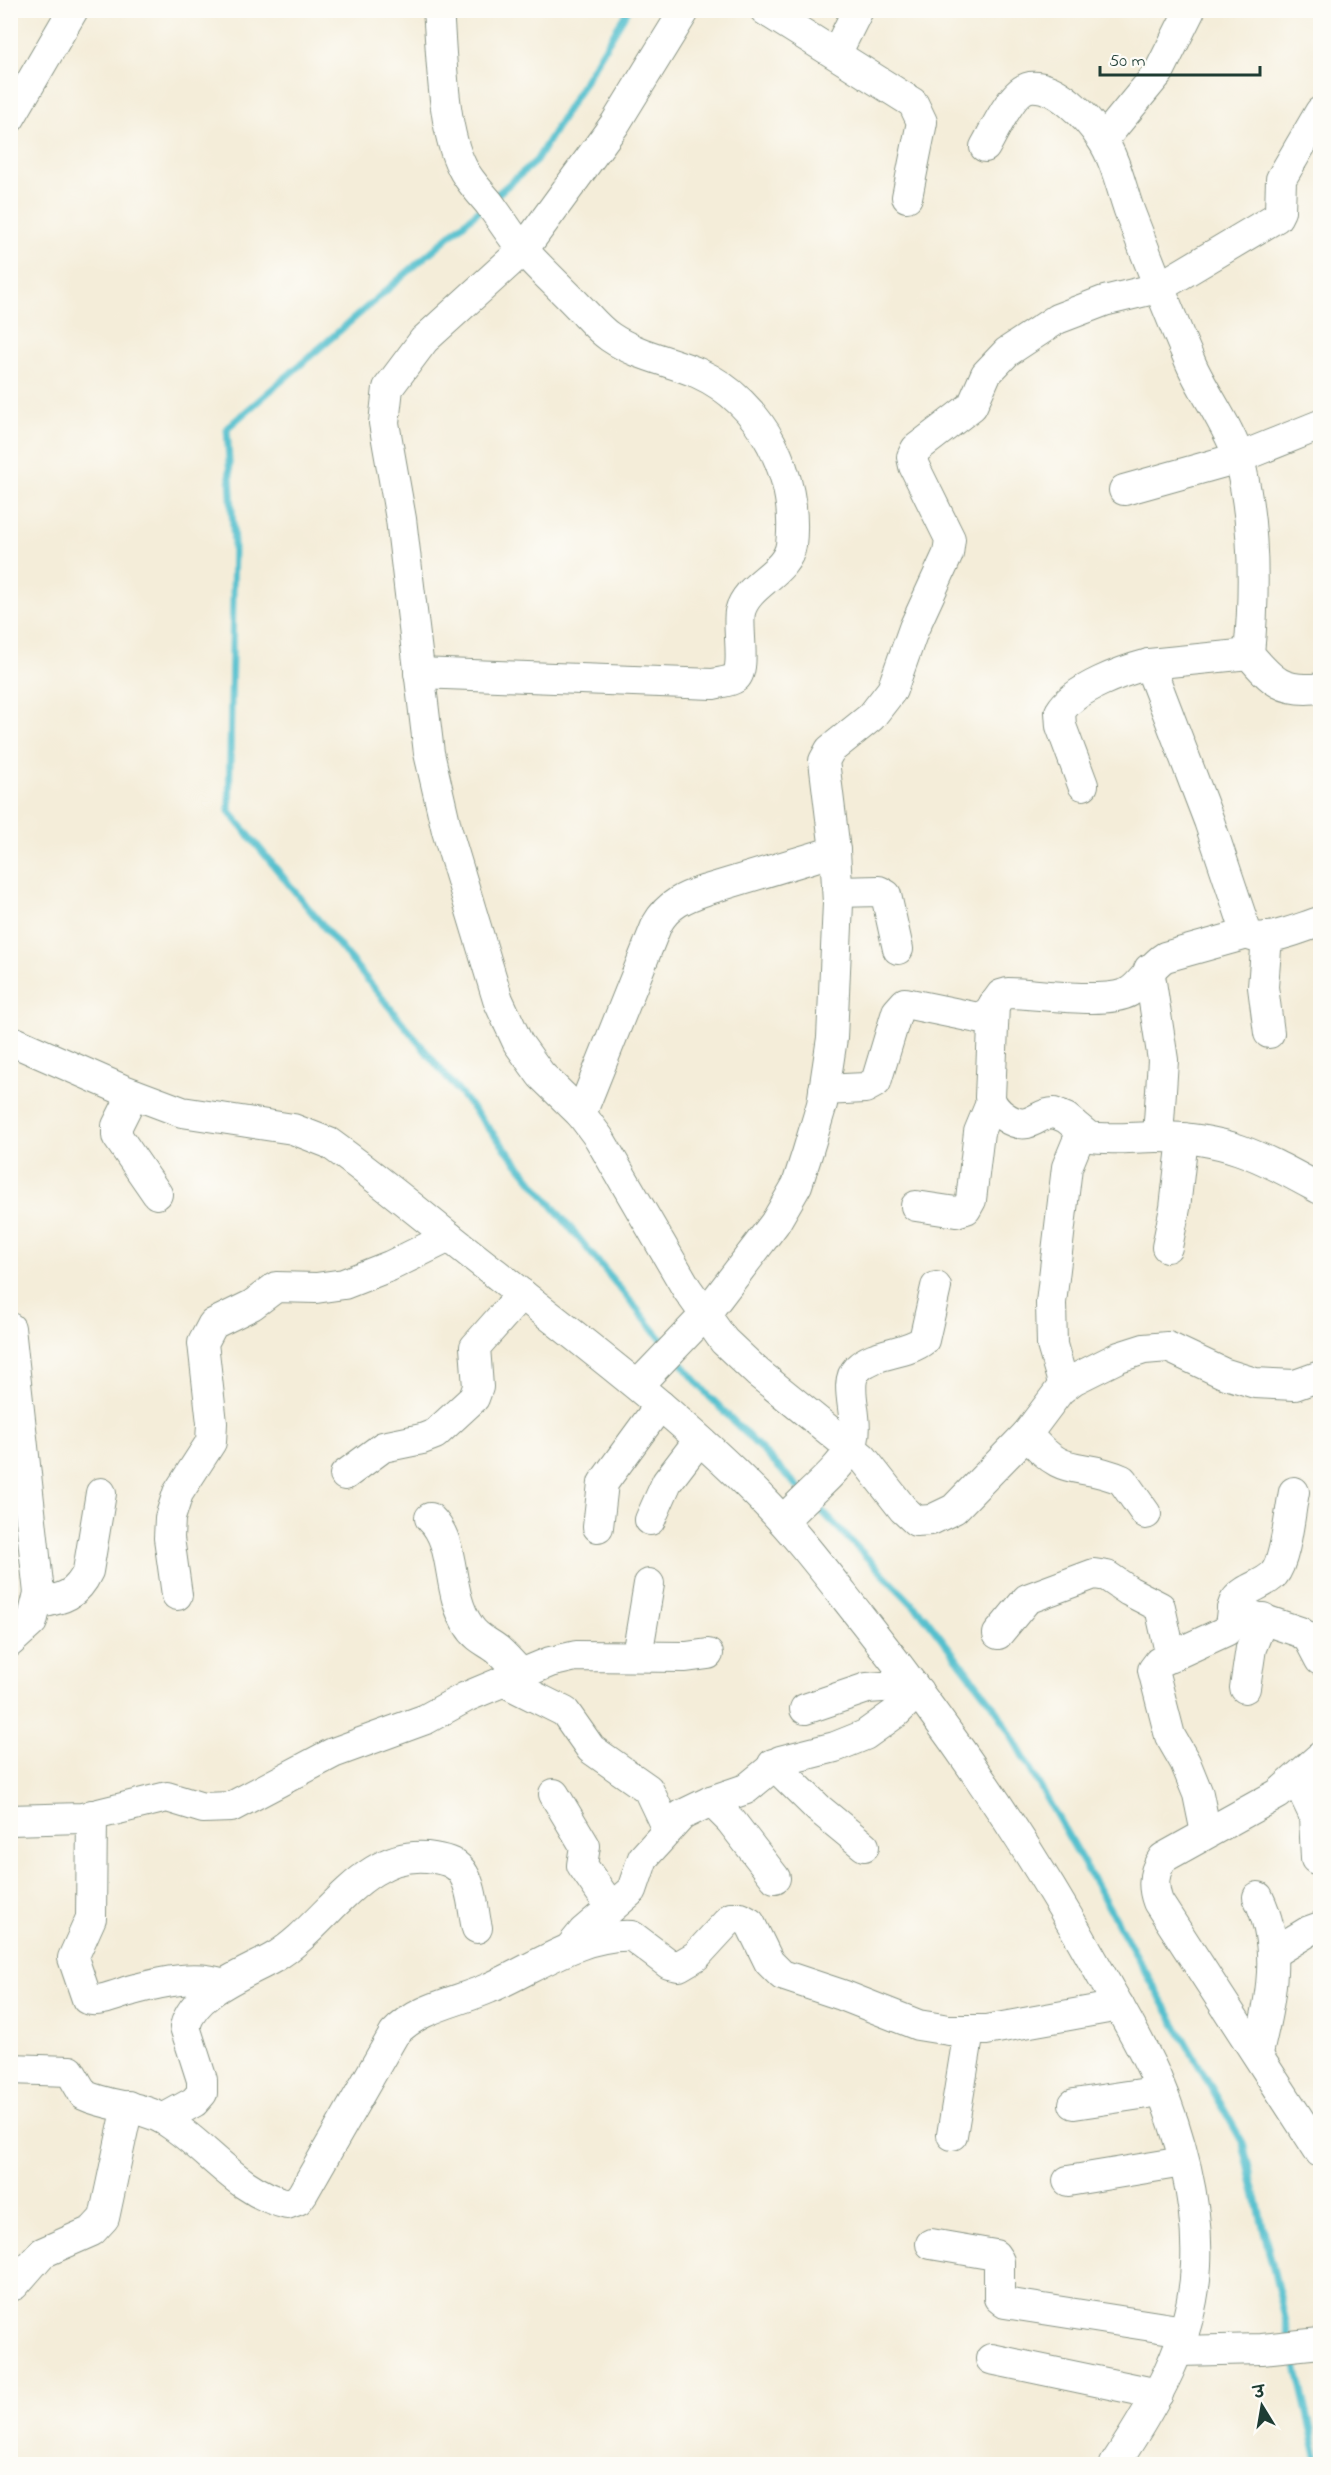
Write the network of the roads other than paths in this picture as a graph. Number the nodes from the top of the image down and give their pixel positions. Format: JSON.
{"nodes":[{"id":1,"x":73,"y":10,"type":"edge"},
{"id":2,"x":438,"y":10,"type":"edge"},
{"id":3,"x":685,"y":10,"type":"edge"},
{"id":4,"x":765,"y":10,"type":"edge"},
{"id":5,"x":858,"y":10,"type":"edge"},
{"id":6,"x":1190,"y":10,"type":"edge"},
{"id":7,"x":836,"y":54,"type":"junction"},
{"id":8,"x":21,"y":79,"type":"edge"},
{"id":9,"x":1320,"y":112,"type":"edge"},
{"id":10,"x":10,"y":118,"type":"edge"},
{"id":11,"x":1103,"y":140,"type":"junction"},
{"id":12,"x":985,"y":147,"type":"dead end"},
{"id":13,"x":907,"y":197,"type":"dead end"},
{"id":14,"x":518,"y":242,"type":"junction"},
{"id":15,"x":1158,"y":288,"type":"junction"},
{"id":16,"x":1320,"y":425,"type":"edge"},
{"id":17,"x":1238,"y":458,"type":"junction"},
{"id":18,"x":1124,"y":490,"type":"dead end"},
{"id":19,"x":1249,"y":654,"type":"junction"},
{"id":20,"x":1149,"y":664,"type":"junction"},
{"id":21,"x":419,"y":674,"type":"junction"},
{"id":22,"x":1320,"y":688,"type":"edge"},
{"id":23,"x":1083,"y":785,"type":"dead end"},
{"id":24,"x":835,"y":852,"type":"junction"},
{"id":25,"x":838,"y":892,"type":"junction"},
{"id":26,"x":1320,"y":922,"type":"edge"},
{"id":27,"x":1257,"y":935,"type":"junction"},
{"id":28,"x":898,"y":949,"type":"dead end"},
{"id":29,"x":1149,"y":969,"type":"junction"},
{"id":30,"x":994,"y":1004,"type":"junction"},
{"id":31,"x":1269,"y":1033,"type":"dead end"},
{"id":32,"x":10,"y":1040,"type":"edge"},
{"id":33,"x":824,"y":1090,"type":"junction"},
{"id":34,"x":133,"y":1094,"type":"junction"},
{"id":35,"x":991,"y":1103,"type":"junction"},
{"id":36,"x":581,"y":1114,"type":"junction"},
{"id":37,"x":1081,"y":1133,"type":"junction"},
{"id":38,"x":1171,"y":1137,"type":"junction"},
{"id":39,"x":1320,"y":1189,"type":"edge"},
{"id":40,"x":157,"y":1194,"type":"dead end"},
{"id":41,"x":916,"y":1206,"type":"dead end"},
{"id":42,"x":449,"y":1237,"type":"junction"},
{"id":43,"x":1167,"y":1247,"type":"dead end"},
{"id":44,"x":936,"y":1287,"type":"dead end"},
{"id":45,"x":522,"y":1294,"type":"junction"},
{"id":46,"x":698,"y":1321,"type":"junction"},
{"id":47,"x":10,"y":1329,"type":"edge"},
{"id":48,"x":1320,"y":1376,"type":"edge"},
{"id":49,"x":642,"y":1381,"type":"junction"},
{"id":50,"x":1064,"y":1386,"type":"junction"},
{"id":51,"x":660,"y":1406,"type":"junction"},
{"id":52,"x":1027,"y":1434,"type":"junction"},
{"id":53,"x":699,"y":1440,"type":"junction"},
{"id":54,"x":843,"y":1458,"type":"junction"},
{"id":55,"x":345,"y":1475,"type":"dead end"},
{"id":56,"x":1294,"y":1492,"type":"dead end"},
{"id":57,"x":101,"y":1493,"type":"dead end"},
{"id":58,"x":791,"y":1512,"type":"junction"},
{"id":59,"x":1146,"y":1514,"type":"dead end"},
{"id":60,"x":430,"y":1518,"type":"dead end"},
{"id":61,"x":650,"y":1520,"type":"dead end"},
{"id":62,"x":597,"y":1527,"type":"dead end"},
{"id":63,"x":649,"y":1584,"type":"dead end"},
{"id":64,"x":177,"y":1594,"type":"dead end"},
{"id":65,"x":39,"y":1603,"type":"junction"},
{"id":66,"x":1232,"y":1609,"type":"junction"},
{"id":67,"x":1263,"y":1618,"type":"junction"},
{"id":68,"x":998,"y":1634,"type":"dead end"},
{"id":69,"x":13,"y":1649,"type":"edge"},
{"id":70,"x":708,"y":1654,"type":"dead end"},
{"id":71,"x":637,"y":1656,"type":"junction"},
{"id":72,"x":1171,"y":1657,"type":"junction"},
{"id":73,"x":1320,"y":1660,"type":"edge"},
{"id":74,"x":512,"y":1678,"type":"junction"},
{"id":75,"x":916,"y":1688,"type":"junction"},
{"id":76,"x":1245,"y":1689,"type":"dead end"},
{"id":77,"x":805,"y":1709,"type":"dead end"},
{"id":78,"x":773,"y":1764,"type":"junction"},
{"id":79,"x":1311,"y":1770,"type":"edge"},
{"id":80,"x":554,"y":1794,"type":"dead end"},
{"id":81,"x":711,"y":1800,"type":"junction"},
{"id":82,"x":92,"y":1815,"type":"junction"},
{"id":83,"x":10,"y":1820,"type":"edge"},
{"id":84,"x":667,"y":1829,"type":"junction"},
{"id":85,"x":1206,"y":1833,"type":"junction"},
{"id":86,"x":864,"y":1846,"type":"dead end"},
{"id":87,"x":1316,"y":1859,"type":"dead end"},
{"id":88,"x":775,"y":1878,"type":"dead end"},
{"id":89,"x":1258,"y":1897,"type":"dead end"},
{"id":90,"x":611,"y":1907,"type":"junction"},
{"id":91,"x":1320,"y":1927,"type":"edge"},
{"id":92,"x":477,"y":1928,"type":"dead end"},
{"id":93,"x":568,"y":1951,"type":"junction"},
{"id":94,"x":1273,"y":1953,"type":"junction"},
{"id":95,"x":223,"y":1984,"type":"junction"},
{"id":96,"x":1119,"y":2006,"type":"junction"},
{"id":97,"x":969,"y":2031,"type":"junction"},
{"id":98,"x":1258,"y":2053,"type":"junction"},
{"id":99,"x":10,"y":2069,"type":"edge"},
{"id":100,"x":1161,"y":2091,"type":"junction"},
{"id":101,"x":1074,"y":2104,"type":"dead end"},
{"id":102,"x":128,"y":2106,"type":"junction"},
{"id":103,"x":163,"y":2120,"type":"junction"},
{"id":104,"x":952,"y":2135,"type":"dead end"},
{"id":105,"x":1320,"y":2149,"type":"edge"},
{"id":106,"x":1183,"y":2162,"type":"junction"},
{"id":107,"x":1068,"y":2181,"type":"dead end"},
{"id":108,"x":931,"y":2244,"type":"dead end"},
{"id":109,"x":12,"y":2285,"type":"edge"},
{"id":110,"x":43,"y":2289,"type":"dead end"},
{"id":111,"x":1182,"y":2341,"type":"junction"},
{"id":112,"x":1320,"y":2343,"type":"edge"},
{"id":113,"x":991,"y":2360,"type":"dead end"},
{"id":114,"x":1158,"y":2394,"type":"junction"},
{"id":115,"x":1115,"y":2464,"type":"edge"}],
"edges":[{"from":1,"to":8,"type":"street"},
{"from":2,"to":14,"type":"street"},
{"from":3,"to":14,"type":"street"},
{"from":4,"to":7,"type":"street"},
{"from":5,"to":7,"type":"street"},
{"from":6,"to":11,"type":"street"},
{"from":7,"to":13,"type":"street"},
{"from":8,"to":10,"type":"street"},
{"from":9,"to":15,"type":"street"},
{"from":11,"to":12,"type":"street"},
{"from":11,"to":15,"type":"street"},
{"from":14,"to":21,"type":"street"},
{"from":14,"to":21,"type":"street"},
{"from":15,"to":17,"type":"street"},
{"from":15,"to":24,"type":"street"},
{"from":16,"to":17,"type":"street"},
{"from":17,"to":18,"type":"street"},
{"from":17,"to":19,"type":"street"},
{"from":19,"to":20,"type":"street"},
{"from":19,"to":22,"type":"street"},
{"from":20,"to":23,"type":"street"},
{"from":20,"to":27,"type":"street"},
{"from":21,"to":36,"type":"street"},
{"from":24,"to":25,"type":"street"},
{"from":24,"to":36,"type":"street"},
{"from":25,"to":28,"type":"street"},
{"from":25,"to":33,"type":"street"},
{"from":26,"to":27,"type":"street"},
{"from":27,"to":29,"type":"street"},
{"from":27,"to":31,"type":"street"},
{"from":29,"to":30,"type":"street"},
{"from":29,"to":38,"type":"street"},
{"from":30,"to":33,"type":"street"},
{"from":30,"to":35,"type":"street"},
{"from":32,"to":34,"type":"street"},
{"from":33,"to":46,"type":"street"},
{"from":34,"to":40,"type":"street"},
{"from":34,"to":42,"type":"street"},
{"from":35,"to":37,"type":"street"},
{"from":35,"to":41,"type":"street"},
{"from":36,"to":46,"type":"street"},
{"from":37,"to":38,"type":"street"},
{"from":37,"to":50,"type":"street"},
{"from":38,"to":39,"type":"street"},
{"from":38,"to":43,"type":"street"},
{"from":42,"to":45,"type":"street"},
{"from":42,"to":64,"type":"street"},
{"from":44,"to":54,"type":"street"},
{"from":45,"to":49,"type":"street"},
{"from":45,"to":55,"type":"street"},
{"from":46,"to":49,"type":"street"},
{"from":46,"to":54,"type":"street"},
{"from":47,"to":65,"type":"street"},
{"from":48,"to":50,"type":"street"},
{"from":49,"to":51,"type":"street"},
{"from":50,"to":52,"type":"street"},
{"from":51,"to":53,"type":"street"},
{"from":51,"to":62,"type":"street"},
{"from":52,"to":54,"type":"street"},
{"from":52,"to":59,"type":"street"},
{"from":53,"to":58,"type":"street"},
{"from":53,"to":61,"type":"street"},
{"from":54,"to":58,"type":"street"},
{"from":56,"to":66,"type":"street"},
{"from":57,"to":65,"type":"street"},
{"from":58,"to":75,"type":"street"},
{"from":60,"to":74,"type":"street"},
{"from":63,"to":71,"type":"street"},
{"from":65,"to":69,"type":"street"},
{"from":66,"to":67,"type":"street"},
{"from":66,"to":72,"type":"street"},
{"from":67,"to":73,"type":"street"},
{"from":67,"to":76,"type":"street"},
{"from":68,"to":72,"type":"street"},
{"from":70,"to":71,"type":"street"},
{"from":71,"to":74,"type":"street"},
{"from":72,"to":85,"type":"street"},
{"from":74,"to":82,"type":"street"},
{"from":74,"to":84,"type":"street"},
{"from":75,"to":77,"type":"street"},
{"from":75,"to":78,"type":"street"},
{"from":75,"to":96,"type":"street"},
{"from":78,"to":81,"type":"street"},
{"from":78,"to":86,"type":"street"},
{"from":79,"to":85,"type":"street"},
{"from":79,"to":87,"type":"street"},
{"from":80,"to":90,"type":"street"},
{"from":81,"to":84,"type":"street"},
{"from":81,"to":88,"type":"street"},
{"from":82,"to":83,"type":"street"},
{"from":82,"to":95,"type":"street"},
{"from":84,"to":90,"type":"street"},
{"from":85,"to":98,"type":"street"},
{"from":89,"to":94,"type":"street"},
{"from":90,"to":93,"type":"street"},
{"from":91,"to":94,"type":"street"},
{"from":92,"to":95,"type":"street"},
{"from":93,"to":97,"type":"street"},
{"from":93,"to":103,"type":"street"},
{"from":94,"to":98,"type":"street"},
{"from":95,"to":103,"type":"street"},
{"from":96,"to":97,"type":"street"},
{"from":96,"to":100,"type":"street"},
{"from":97,"to":104,"type":"street"},
{"from":98,"to":105,"type":"street"},
{"from":99,"to":102,"type":"street"},
{"from":100,"to":101,"type":"street"},
{"from":100,"to":106,"type":"street"},
{"from":102,"to":103,"type":"street"},
{"from":102,"to":109,"type":"street"},
{"from":106,"to":107,"type":"street"},
{"from":106,"to":111,"type":"street"},
{"from":108,"to":111,"type":"street"},
{"from":109,"to":110,"type":"street"},
{"from":111,"to":112,"type":"street"},
{"from":111,"to":114,"type":"street"},
{"from":113,"to":114,"type":"street"},
{"from":114,"to":115,"type":"street"}]}
